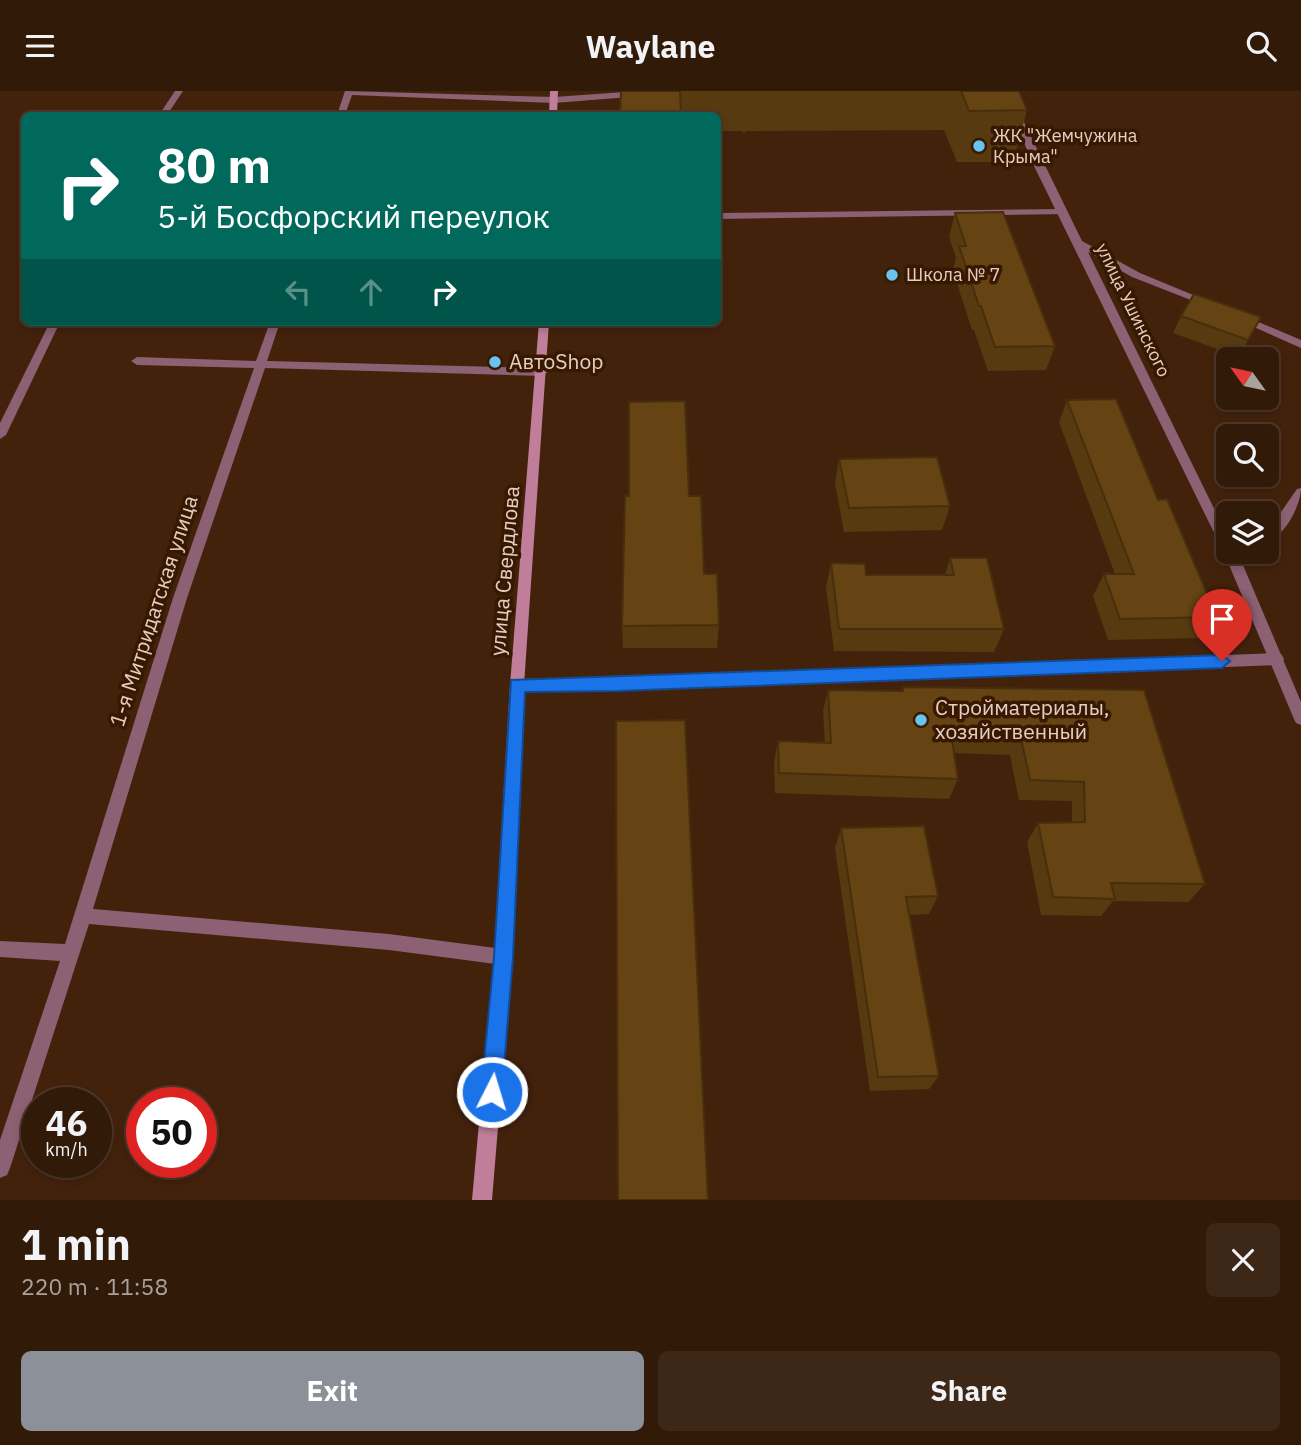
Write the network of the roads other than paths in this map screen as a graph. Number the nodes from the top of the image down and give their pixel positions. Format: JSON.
{"nodes":[{"id":1,"x":179,"y":91,"type":"edge"},
{"id":2,"x":349,"y":91,"type":"edge"},
{"id":3,"x":1000,"y":91,"type":"edge"},
{"id":4,"x":650,"y":93,"type":"edge"},
{"id":5,"x":554,"y":95,"type":"edge"},
{"id":6,"x":165,"y":112,"type":"edge"},
{"id":7,"x":342,"y":112,"type":"edge"},
{"id":8,"x":1063,"y":212,"type":"junction"},
{"id":9,"x":721,"y":216,"type":"edge"},
{"id":10,"x":1079,"y":243,"type":"junction"},
{"id":11,"x":1222,"y":309,"type":"edge"},
{"id":12,"x":1235,"y":315,"type":"edge"},
{"id":13,"x":53,"y":326,"type":"edge"},
{"id":14,"x":274,"y":326,"type":"edge"},
{"id":15,"x":544,"y":326,"type":"edge"},
{"id":16,"x":1301,"y":344,"type":"edge"},
{"id":17,"x":137,"y":361,"type":"dead end"},
{"id":18,"x":262,"y":363,"type":"junction"},
{"id":19,"x":542,"y":372,"type":"junction"},
{"id":20,"x":0,"y":435,"type":"edge"},
{"id":21,"x":1301,"y":492,"type":"edge"},
{"id":22,"x":1216,"y":523,"type":"edge"},
{"id":23,"x":1279,"y":525,"type":"edge"},
{"id":24,"x":1235,"y":564,"type":"edge"},
{"id":25,"x":1277,"y":659,"type":"junction"},
{"id":26,"x":517,"y":685,"type":"junction"},
{"id":27,"x":1301,"y":719,"type":"edge"},
{"id":28,"x":83,"y":916,"type":"junction"},
{"id":29,"x":0,"y":949,"type":"edge"},
{"id":30,"x":71,"y":953,"type":"junction"},
{"id":31,"x":503,"y":957,"type":"junction"},
{"id":32,"x":0,"y":1168,"type":"edge"},
{"id":33,"x":482,"y":1200,"type":"edge"}],
"edges":[{"from":1,"to":6,"type":"street"},
{"from":2,"to":5,"type":"street"},
{"from":2,"to":7,"type":"street"},
{"from":3,"to":8,"type":"street","name":"улица Ушинского"},
{"from":4,"to":5,"type":"street"},
{"from":8,"to":9,"type":"street"},
{"from":8,"to":10,"type":"street","name":"улица Ушинского"},
{"from":10,"to":11,"type":"street"},
{"from":10,"to":22,"type":"street","name":"улица Ушинского"},
{"from":12,"to":16,"type":"street"},
{"from":13,"to":20,"type":"street"},
{"from":14,"to":18,"type":"street","name":"1-я Митридатская улица"},
{"from":15,"to":19,"type":"main road","name":"улица Свердлова"},
{"from":17,"to":18,"type":"street"},
{"from":18,"to":19,"type":"street"},
{"from":18,"to":28,"type":"street","name":"1-я Митридатская улица"},
{"from":19,"to":26,"type":"main road","name":"улица Свердлова"},
{"from":21,"to":23,"type":"street"},
{"from":24,"to":25,"type":"street","name":"улица Ушинского"},
{"from":25,"to":26,"type":"street"},
{"from":25,"to":27,"type":"street","name":"улица Ушинского"},
{"from":26,"to":31,"type":"main road","name":"улица Свердлова"},
{"from":28,"to":30,"type":"street","name":"1-я Митридатская улица"},
{"from":28,"to":31,"type":"street"},
{"from":29,"to":30,"type":"street"},
{"from":30,"to":32,"type":"street"},
{"from":31,"to":33,"type":"main road","name":"улица Свердлова"}]}
